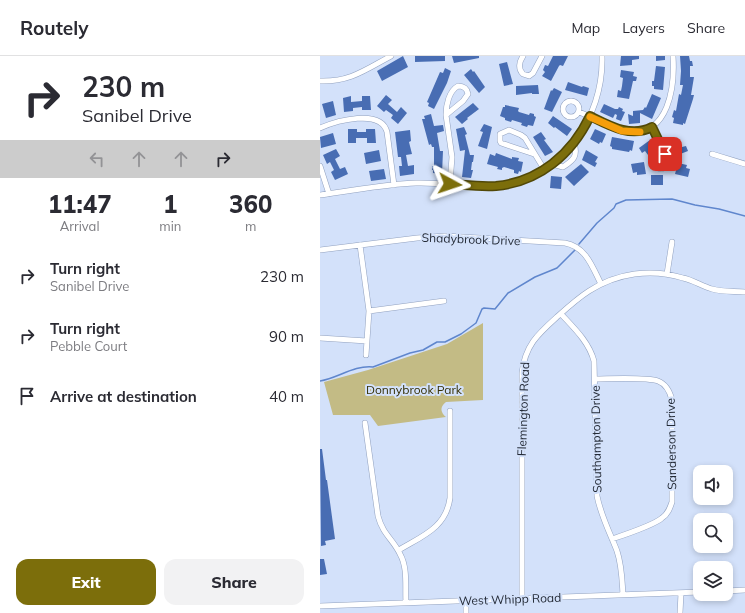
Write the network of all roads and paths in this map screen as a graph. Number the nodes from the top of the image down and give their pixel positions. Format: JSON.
{"nodes":[{"id":1,"x":391,"y":56,"type":"edge"},
{"id":2,"x":523,"y":56,"type":"edge"},
{"id":3,"x":542,"y":56,"type":"edge"},
{"id":4,"x":602,"y":56,"type":"edge"},
{"id":5,"x":673,"y":56,"type":"edge"},
{"id":6,"x":320,"y":81,"type":"edge"},
{"id":7,"x":579,"y":112,"type":"dead end"},
{"id":8,"x":446,"y":115,"type":"junction"},
{"id":9,"x":590,"y":116,"type":"junction"},
{"id":10,"x":652,"y":127,"type":"junction"},
{"id":11,"x":320,"y":128,"type":"edge"},
{"id":12,"x":574,"y":143,"type":"junction"},
{"id":13,"x":534,"y":154,"type":"junction"},
{"id":14,"x":665,"y":154,"type":"dead end"},
{"id":15,"x":712,"y":154,"type":"dead end"},
{"id":16,"x":552,"y":164,"type":"junction"},
{"id":17,"x":745,"y":164,"type":"edge"},
{"id":18,"x":320,"y":166,"type":"edge"},
{"id":19,"x":544,"y":169,"type":"junction"},
{"id":20,"x":450,"y":184,"type":"junction"},
{"id":21,"x":394,"y":185,"type":"junction"},
{"id":22,"x":329,"y":194,"type":"junction"},
{"id":23,"x":320,"y":195,"type":"edge"},
{"id":24,"x":672,"y":242,"type":"dead end"},
{"id":25,"x":360,"y":245,"type":"junction"},
{"id":26,"x":320,"y":250,"type":"edge"},
{"id":27,"x":667,"y":274,"type":"junction"},
{"id":28,"x":601,"y":284,"type":"junction"},
{"id":29,"x":745,"y":292,"type":"edge"},
{"id":30,"x":444,"y":301,"type":"dead end"},
{"id":31,"x":368,"y":311,"type":"junction"},
{"id":32,"x":561,"y":314,"type":"junction"},
{"id":33,"x":320,"y":338,"type":"edge"},
{"id":34,"x":367,"y":341,"type":"junction"},
{"id":35,"x":366,"y":355,"type":"dead end"},
{"id":36,"x":595,"y":379,"type":"junction"},
{"id":37,"x":450,"y":411,"type":"dead end"},
{"id":38,"x":365,"y":423,"type":"dead end"},
{"id":39,"x":612,"y":539,"type":"junction"},
{"id":40,"x":399,"y":550,"type":"junction"},
{"id":41,"x":745,"y":590,"type":"edge"},
{"id":42,"x":733,"y":591,"type":"edge"},
{"id":43,"x":693,"y":592,"type":"edge"},
{"id":44,"x":681,"y":593,"type":"junction"},
{"id":45,"x":623,"y":594,"type":"junction"},
{"id":46,"x":522,"y":598,"type":"junction"},
{"id":47,"x":466,"y":601,"type":"junction"},
{"id":48,"x":406,"y":603,"type":"junction"},
{"id":49,"x":320,"y":606,"type":"edge"},
{"id":50,"x":466,"y":613,"type":"edge"},
{"id":51,"x":680,"y":613,"type":"edge"}],
"edges":[{"from":1,"to":6,"type":"street"},
{"from":2,"to":3,"type":"street"},
{"from":4,"to":9,"type":"street"},
{"from":5,"to":10,"type":"street"},
{"from":7,"to":9,"type":"street"},
{"from":8,"to":8,"type":"street"},
{"from":8,"to":20,"type":"street"},
{"from":9,"to":10,"type":"street"},
{"from":9,"to":12,"type":"street"},
{"from":10,"to":14,"type":"street"},
{"from":11,"to":21,"type":"street"},
{"from":12,"to":16,"type":"street"},
{"from":12,"to":16,"type":"street"},
{"from":13,"to":13,"type":"street"},
{"from":13,"to":19,"type":"street"},
{"from":15,"to":17,"type":"street"},
{"from":16,"to":19,"type":"street"},
{"from":18,"to":22,"type":"street"},
{"from":19,"to":20,"type":"street"},
{"from":20,"to":21,"type":"street"},
{"from":21,"to":22,"type":"street"},
{"from":22,"to":23,"type":"street"},
{"from":24,"to":27,"type":"street"},
{"from":25,"to":26,"type":"street","name":"Shadybrook Drive"},
{"from":25,"to":28,"type":"street","name":"Shadybrook Drive"},
{"from":25,"to":31,"type":"street"},
{"from":27,"to":28,"type":"street","name":"Flemington Road"},
{"from":27,"to":29,"type":"street","name":"Flemington Road"},
{"from":28,"to":32,"type":"street","name":"Flemington Road"},
{"from":30,"to":31,"type":"street"},
{"from":31,"to":34,"type":"street"},
{"from":32,"to":36,"type":"street","name":"Southampton Drive"},
{"from":32,"to":46,"type":"street","name":"Flemington Road"},
{"from":33,"to":34,"type":"street"},
{"from":34,"to":35,"type":"street"},
{"from":36,"to":39,"type":"street","name":"Southampton Drive"},
{"from":36,"to":39,"type":"street","name":"Sanderson Drive"},
{"from":37,"to":40,"type":"street"},
{"from":38,"to":40,"type":"street"},
{"from":39,"to":45,"type":"street","name":"Southampton Drive"},
{"from":40,"to":48,"type":"street"},
{"from":41,"to":42,"type":"street"},
{"from":43,"to":44,"type":"street","name":"West Whipp Road"},
{"from":44,"to":45,"type":"street","name":"West Whipp Road"},
{"from":44,"to":51,"type":"street"},
{"from":45,"to":46,"type":"street","name":"West Whipp Road"},
{"from":46,"to":47,"type":"street","name":"West Whipp Road"},
{"from":47,"to":48,"type":"street","name":"West Whipp Road"},
{"from":47,"to":50,"type":"street"},
{"from":48,"to":49,"type":"street","name":"West Whipp Road"}]}
